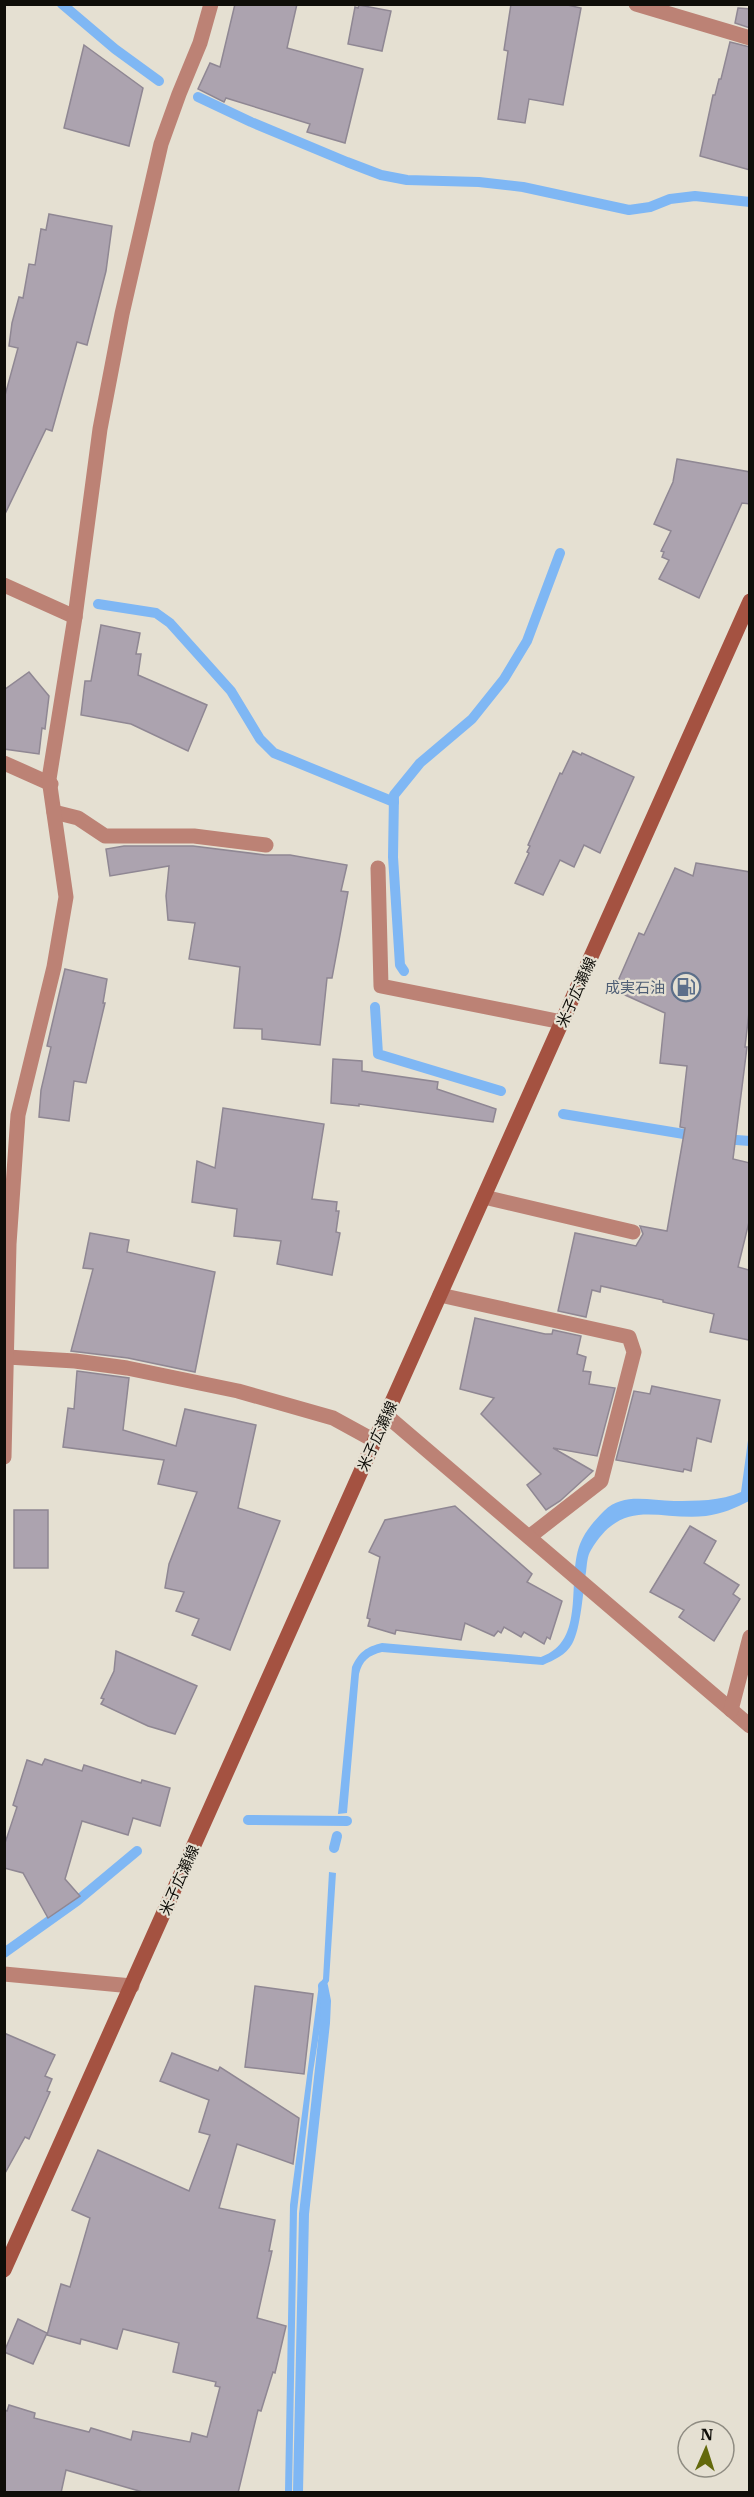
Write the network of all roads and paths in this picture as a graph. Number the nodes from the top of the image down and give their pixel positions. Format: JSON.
{"nodes":[{"id":1,"x":211,"y":4,"type":"edge"},
{"id":2,"x":636,"y":4,"type":"edge"},
{"id":3,"x":750,"y":38,"type":"edge"},
{"id":4,"x":4,"y":585,"type":"edge"},
{"id":5,"x":750,"y":601,"type":"edge"},
{"id":6,"x":75,"y":617,"type":"junction"},
{"id":7,"x":4,"y":763,"type":"edge"},
{"id":8,"x":51,"y":784,"type":"junction"},
{"id":9,"x":54,"y":812,"type":"junction"},
{"id":10,"x":266,"y":845,"type":"dead end"},
{"id":11,"x":378,"y":868,"type":"dead end"},
{"id":12,"x":562,"y":1022,"type":"junction"},
{"id":13,"x":484,"y":1197,"type":"junction"},
{"id":14,"x":633,"y":1232,"type":"dead end"},
{"id":15,"x":440,"y":1295,"type":"junction"},
{"id":16,"x":7,"y":1357,"type":"junction"},
{"id":17,"x":387,"y":1416,"type":"junction"},
{"id":18,"x":375,"y":1441,"type":"junction"},
{"id":19,"x":4,"y":1457,"type":"edge"},
{"id":20,"x":529,"y":1537,"type":"junction"},
{"id":21,"x":750,"y":1637,"type":"edge"},
{"id":22,"x":731,"y":1710,"type":"junction"},
{"id":23,"x":750,"y":1726,"type":"edge"},
{"id":24,"x":4,"y":1974,"type":"edge"},
{"id":25,"x":132,"y":1986,"type":"junction"},
{"id":26,"x":4,"y":2270,"type":"edge"}],
"edges":[{"from":1,"to":6,"type":"street"},
{"from":2,"to":3,"type":"street"},
{"from":4,"to":6,"type":"street"},
{"from":5,"to":12,"type":"main road","name":"米子広瀬線"},
{"from":6,"to":8,"type":"street"},
{"from":7,"to":8,"type":"street"},
{"from":8,"to":9,"type":"street"},
{"from":9,"to":10,"type":"street"},
{"from":9,"to":16,"type":"street"},
{"from":11,"to":12,"type":"street"},
{"from":12,"to":13,"type":"main road","name":"米子広瀬線"},
{"from":13,"to":14,"type":"street"},
{"from":13,"to":15,"type":"main road","name":"米子広瀬線"},
{"from":15,"to":17,"type":"main road","name":"米子広瀬線"},
{"from":15,"to":20,"type":"street"},
{"from":16,"to":18,"type":"street"},
{"from":16,"to":19,"type":"street"},
{"from":17,"to":18,"type":"main road","name":"米子広瀬線"},
{"from":17,"to":20,"type":"street"},
{"from":18,"to":25,"type":"main road","name":"米子広瀬線"},
{"from":20,"to":22,"type":"street"},
{"from":21,"to":22,"type":"street"},
{"from":22,"to":23,"type":"street"},
{"from":24,"to":25,"type":"street"},
{"from":25,"to":26,"type":"main road","name":"米子広瀬線"}]}
